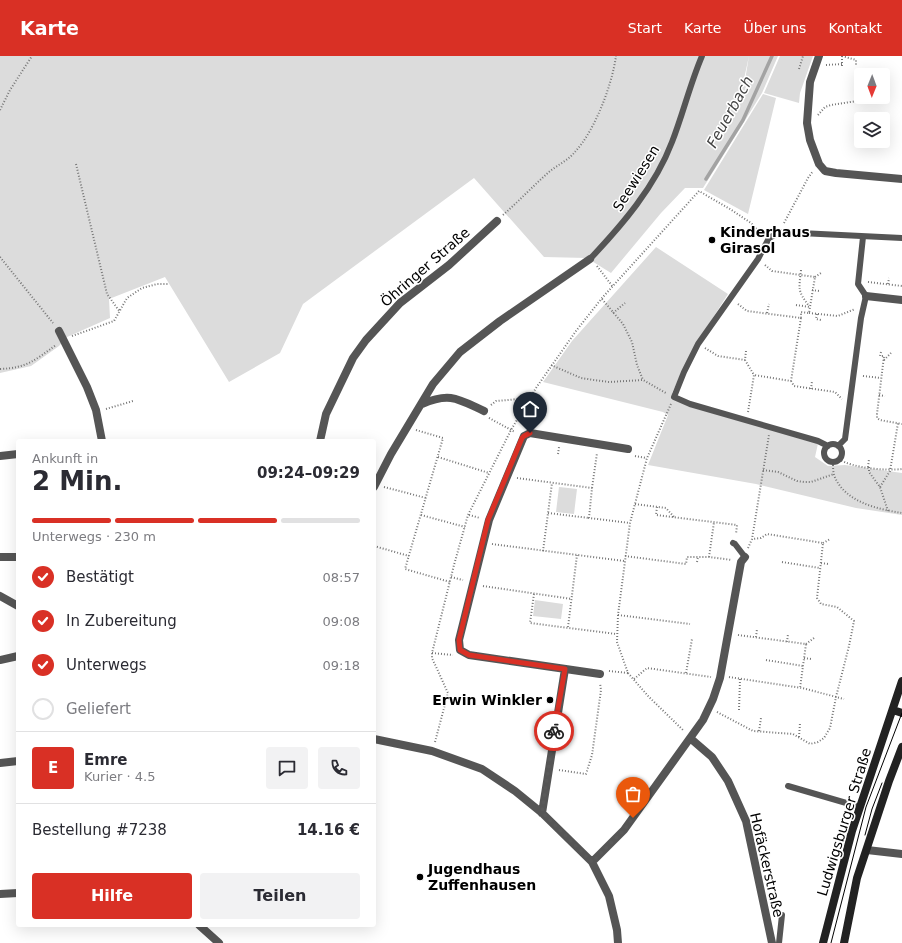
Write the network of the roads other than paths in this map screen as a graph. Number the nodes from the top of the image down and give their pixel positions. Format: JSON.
{"nodes":[{"id":1,"x":702,"y":56,"type":"edge"},
{"id":2,"x":818,"y":59,"type":"edge"},
{"id":3,"x":902,"y":178,"type":"edge"},
{"id":4,"x":497,"y":221,"type":"road end"},
{"id":5,"x":863,"y":237,"type":"junction"},
{"id":6,"x":902,"y":238,"type":"edge"},
{"id":7,"x":590,"y":259,"type":"joint"},
{"id":8,"x":866,"y":296,"type":"junction"},
{"id":9,"x":902,"y":300,"type":"edge"},
{"id":10,"x":59,"y":331,"type":"road end"},
{"id":11,"x":422,"y":404,"type":"junction"},
{"id":12,"x":484,"y":411,"type":"road end"},
{"id":13,"x":102,"y":439,"type":"edge"},
{"id":14,"x":320,"y":439,"type":"edge"},
{"id":15,"x":828,"y":446,"type":"junction"},
{"id":16,"x":838,"y":446,"type":"junction"},
{"id":17,"x":628,"y":450,"type":"dead end"},
{"id":18,"x":16,"y":454,"type":"edge"},
{"id":19,"x":0,"y":456,"type":"edge"},
{"id":20,"x":376,"y":483,"type":"edge"},
{"id":21,"x":734,"y":544,"type":"road end"},
{"id":22,"x":16,"y":557,"type":"edge"},
{"id":23,"x":745,"y":557,"type":"joint"},
{"id":24,"x":0,"y":558,"type":"edge"},
{"id":25,"x":0,"y":596,"type":"edge"},
{"id":26,"x":16,"y":605,"type":"edge"},
{"id":27,"x":16,"y":656,"type":"edge"},
{"id":28,"x":0,"y":660,"type":"edge"},
{"id":29,"x":565,"y":669,"type":"junction"},
{"id":30,"x":600,"y":674,"type":"road end"},
{"id":31,"x":902,"y":681,"type":"edge"},
{"id":32,"x":893,"y":710,"type":"junction"},
{"id":33,"x":902,"y":713,"type":"edge"},
{"id":34,"x":690,"y":738,"type":"junction"},
{"id":35,"x":376,"y":739,"type":"edge"},
{"id":36,"x":902,"y":747,"type":"edge"},
{"id":37,"x":16,"y":761,"type":"edge"},
{"id":38,"x":0,"y":763,"type":"edge"},
{"id":39,"x":788,"y":786,"type":"dead end"},
{"id":40,"x":860,"y":806,"type":"junction"},
{"id":41,"x":542,"y":812,"type":"junction"},
{"id":42,"x":867,"y":850,"type":"junction"},
{"id":43,"x":902,"y":854,"type":"edge"},
{"id":44,"x":592,"y":862,"type":"junction"},
{"id":45,"x":16,"y":893,"type":"edge"},
{"id":46,"x":0,"y":894,"type":"edge"},
{"id":47,"x":782,"y":915,"type":"dead end"},
{"id":48,"x":201,"y":927,"type":"edge"},
{"id":49,"x":219,"y":943,"type":"edge"},
{"id":50,"x":618,"y":943,"type":"edge"},
{"id":51,"x":772,"y":943,"type":"edge"},
{"id":52,"x":779,"y":943,"type":"edge"},
{"id":53,"x":823,"y":943,"type":"edge"},
{"id":54,"x":844,"y":943,"type":"edge"}],
"edges":[{"from":1,"to":7,"type":"lane","name":"Seewiesen"},
{"from":2,"to":3,"type":"street"},
{"from":4,"to":14,"type":"street","name":"Öhringer Straße"},
{"from":5,"to":6,"type":"lane"},
{"from":5,"to":8,"type":"lane"},
{"from":5,"to":15,"type":"lane"},
{"from":7,"to":11,"type":"street"},
{"from":8,"to":9,"type":"street"},
{"from":8,"to":16,"type":"lane"},
{"from":10,"to":13,"type":"street"},
{"from":11,"to":12,"type":"street"},
{"from":11,"to":20,"type":"street"},
{"from":15,"to":16,"type":"lane"},
{"from":15,"to":16,"type":"lane"},
{"from":17,"to":29,"type":"street"},
{"from":18,"to":19,"type":"street"},
{"from":21,"to":23,"type":"lane"},
{"from":22,"to":24,"type":"street"},
{"from":23,"to":34,"type":"street"},
{"from":25,"to":26,"type":"street"},
{"from":27,"to":28,"type":"street"},
{"from":29,"to":30,"type":"street"},
{"from":29,"to":41,"type":"street"},
{"from":31,"to":32,"type":"main road","name":"Ludwigsburger Straße"},
{"from":32,"to":33,"type":"main road"},
{"from":32,"to":40,"type":"main road","name":"Ludwigsburger Straße"},
{"from":34,"to":44,"type":"street"},
{"from":34,"to":51,"type":"street","name":"Hofäckerstraße"},
{"from":35,"to":41,"type":"street"},
{"from":36,"to":42,"type":"main road","name":"Ludwigsburger Straße"},
{"from":37,"to":38,"type":"street"},
{"from":39,"to":40,"type":"lane"},
{"from":40,"to":53,"type":"main road","name":"Ludwigsburger Straße"},
{"from":41,"to":44,"type":"street"},
{"from":42,"to":43,"type":"street"},
{"from":42,"to":54,"type":"main road","name":"Ludwigsburger Straße"},
{"from":44,"to":50,"type":"street"},
{"from":45,"to":46,"type":"street"},
{"from":47,"to":52,"type":"lane"},
{"from":48,"to":49,"type":"street"}]}
